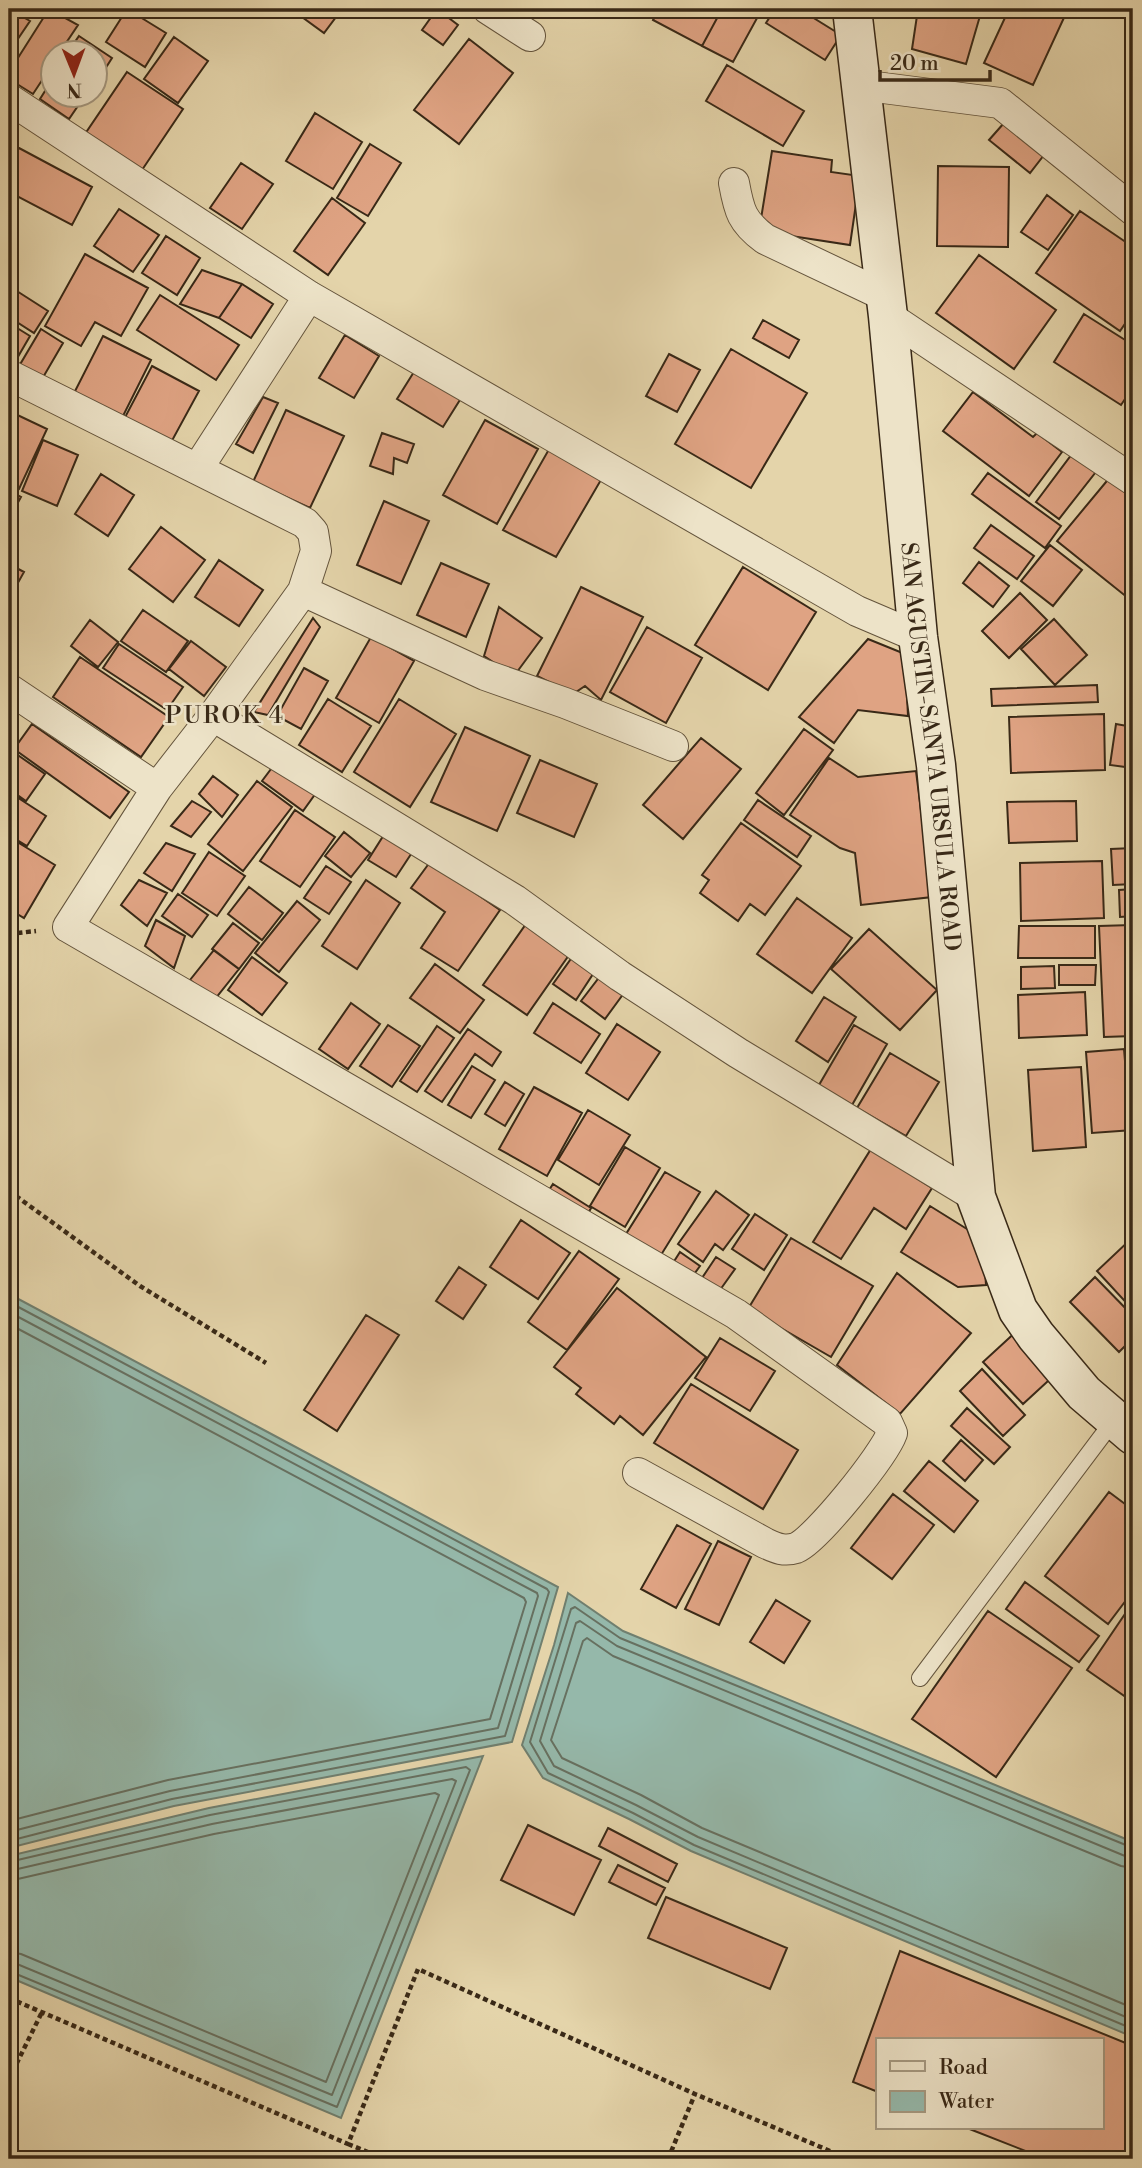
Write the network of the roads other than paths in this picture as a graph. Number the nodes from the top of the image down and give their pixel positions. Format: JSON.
{"nodes":[{"id":1,"x":488,"y":9,"type":"edge"},
{"id":2,"x":852,"y":9,"type":"edge"},
{"id":3,"x":530,"y":36,"type":"dead end"},
{"id":4,"x":860,"y":85,"type":"junction"},
{"id":5,"x":9,"y":99,"type":"edge"},
{"id":6,"x":734,"y":183,"type":"dead end"},
{"id":7,"x":1133,"y":210,"type":"edge"},
{"id":8,"x":309,"y":296,"type":"junction"},
{"id":9,"x":887,"y":306,"type":"junction"},
{"id":10,"x":9,"y":375,"type":"edge"},
{"id":11,"x":198,"y":468,"type":"junction"},
{"id":12,"x":1133,"y":480,"type":"edge"},
{"id":13,"x":303,"y":591,"type":"junction"},
{"id":14,"x":918,"y":637,"type":"junction"},
{"id":15,"x":9,"y":689,"type":"edge"},
{"id":16,"x":213,"y":716,"type":"junction"},
{"id":17,"x":673,"y":746,"type":"dead end"},
{"id":18,"x":157,"y":788,"type":"junction"},
{"id":19,"x":976,"y":1197,"type":"junction"},
{"id":20,"x":1124,"y":1427,"type":"edge"},
{"id":21,"x":638,"y":1472,"type":"dead end"},
{"id":22,"x":920,"y":1678,"type":"dead end"}],
"edges":[{"from":1,"to":3,"type":"street"},
{"from":2,"to":4,"type":"street","name":"SAN AGUSTIN-SANTA URSULA ROAD"},
{"from":4,"to":7,"type":"street"},
{"from":4,"to":9,"type":"street","name":"SAN AGUSTIN-SANTA URSULA ROAD"},
{"from":5,"to":8,"type":"street"},
{"from":6,"to":9,"type":"street"},
{"from":8,"to":11,"type":"street"},
{"from":8,"to":14,"type":"street"},
{"from":9,"to":12,"type":"street"},
{"from":9,"to":14,"type":"street","name":"SAN AGUSTIN-SANTA URSULA ROAD"},
{"from":10,"to":11,"type":"street"},
{"from":11,"to":13,"type":"street"},
{"from":13,"to":16,"type":"street"},
{"from":13,"to":17,"type":"street"},
{"from":14,"to":19,"type":"street","name":"SAN AGUSTIN-SANTA URSULA ROAD"},
{"from":15,"to":18,"type":"street"},
{"from":16,"to":18,"type":"street"},
{"from":16,"to":19,"type":"street"},
{"from":18,"to":21,"type":"street"},
{"from":19,"to":20,"type":"street","name":"SAN AGUSTIN-SANTA URSULA ROAD"},
{"from":20,"to":22,"type":"lane"}]}
